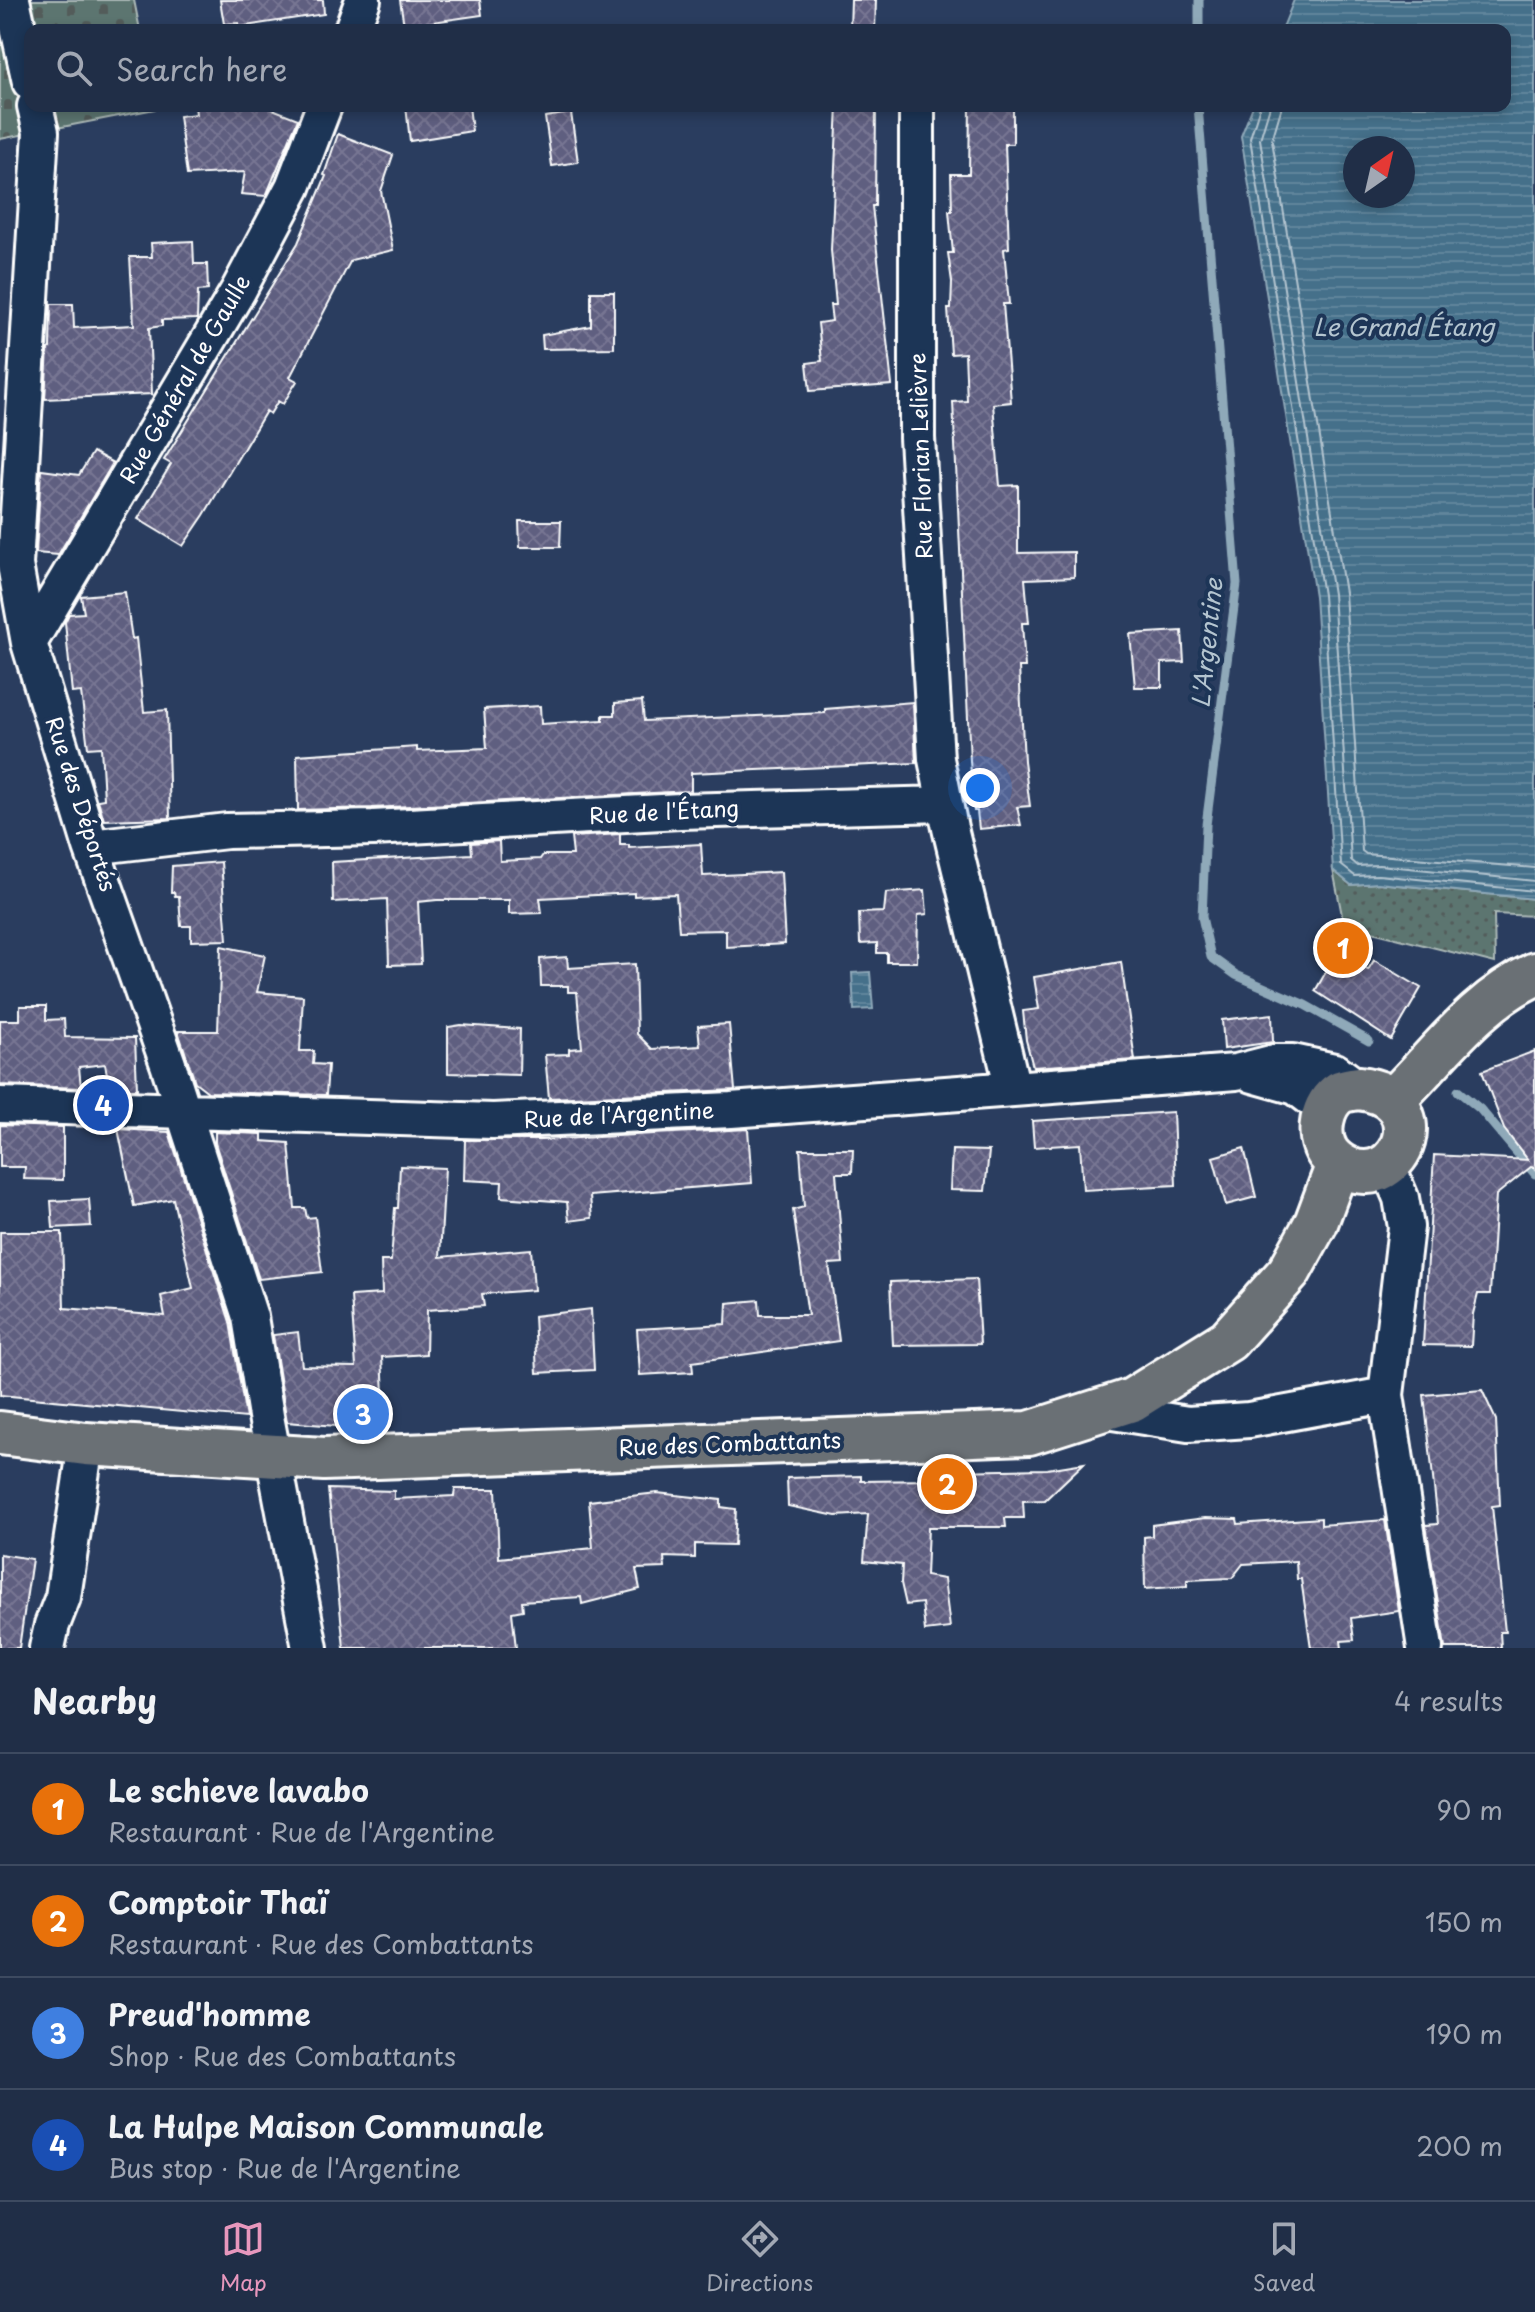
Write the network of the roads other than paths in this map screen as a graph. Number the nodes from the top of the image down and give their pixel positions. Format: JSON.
{"nodes":[{"id":1,"x":12,"y":0,"type":"edge"},
{"id":2,"x":363,"y":0,"type":"edge"},
{"id":3,"x":354,"y":24,"type":"edge"},
{"id":4,"x":24,"y":55,"type":"edge"},
{"id":5,"x":322,"y":112,"type":"edge"},
{"id":6,"x":917,"y":112,"type":"edge"},
{"id":7,"x":38,"y":119,"type":"edge"},
{"id":8,"x":15,"y":643,"type":"edge"},
{"id":9,"x":945,"y":804,"type":"junction"},
{"id":10,"x":91,"y":847,"type":"junction"},
{"id":11,"x":1535,"y":974,"type":"edge"},
{"id":12,"x":1013,"y":1089,"type":"junction"},
{"id":13,"x":1359,"y":1099,"type":"junction"},
{"id":14,"x":0,"y":1105,"type":"edge"},
{"id":15,"x":183,"y":1109,"type":"junction"},
{"id":16,"x":1338,"y":1164,"type":"junction"},
{"id":17,"x":1387,"y":1165,"type":"junction"},
{"id":18,"x":1386,"y":1395,"type":"junction"},
{"id":19,"x":1100,"y":1410,"type":"junction"},
{"id":20,"x":0,"y":1433,"type":"edge"},
{"id":21,"x":86,"y":1444,"type":"junction"},
{"id":22,"x":274,"y":1457,"type":"junction"},
{"id":23,"x":47,"y":1648,"type":"edge"},
{"id":24,"x":310,"y":1648,"type":"edge"},
{"id":25,"x":1425,"y":1648,"type":"edge"}],
"edges":[{"from":1,"to":4,"type":"street"},
{"from":2,"to":3,"type":"street"},
{"from":5,"to":8,"type":"street","name":"Rue Général de Gaulle"},
{"from":6,"to":9,"type":"street","name":"Rue Florian Lelièvre"},
{"from":7,"to":8,"type":"street","name":"Rue des Déportés"},
{"from":8,"to":10,"type":"street","name":"Rue des Déportés"},
{"from":9,"to":10,"type":"street","name":"Rue de l'Étang"},
{"from":9,"to":12,"type":"street"},
{"from":10,"to":15,"type":"street","name":"Rue des Déportés"},
{"from":11,"to":13,"type":"main road"},
{"from":12,"to":13,"type":"street","name":"Rue de l'Argentine"},
{"from":12,"to":15,"type":"street","name":"Rue de l'Argentine"},
{"from":13,"to":16,"type":"main road"},
{"from":13,"to":17,"type":"main road"},
{"from":14,"to":15,"type":"street","name":"Rue de l'Argentine"},
{"from":15,"to":22,"type":"street","name":"Rue des Déportés"},
{"from":16,"to":17,"type":"main road"},
{"from":16,"to":19,"type":"main road","name":"Rue des Combattants"},
{"from":17,"to":18,"type":"street"},
{"from":18,"to":19,"type":"street"},
{"from":18,"to":25,"type":"street"},
{"from":19,"to":22,"type":"main road","name":"Rue des Combattants"},
{"from":20,"to":21,"type":"main road","name":"Rue des Combattants"},
{"from":21,"to":22,"type":"main road","name":"Rue des Combattants"},
{"from":21,"to":23,"type":"street"},
{"from":22,"to":24,"type":"street","name":"Rue des Déportés"}]}
